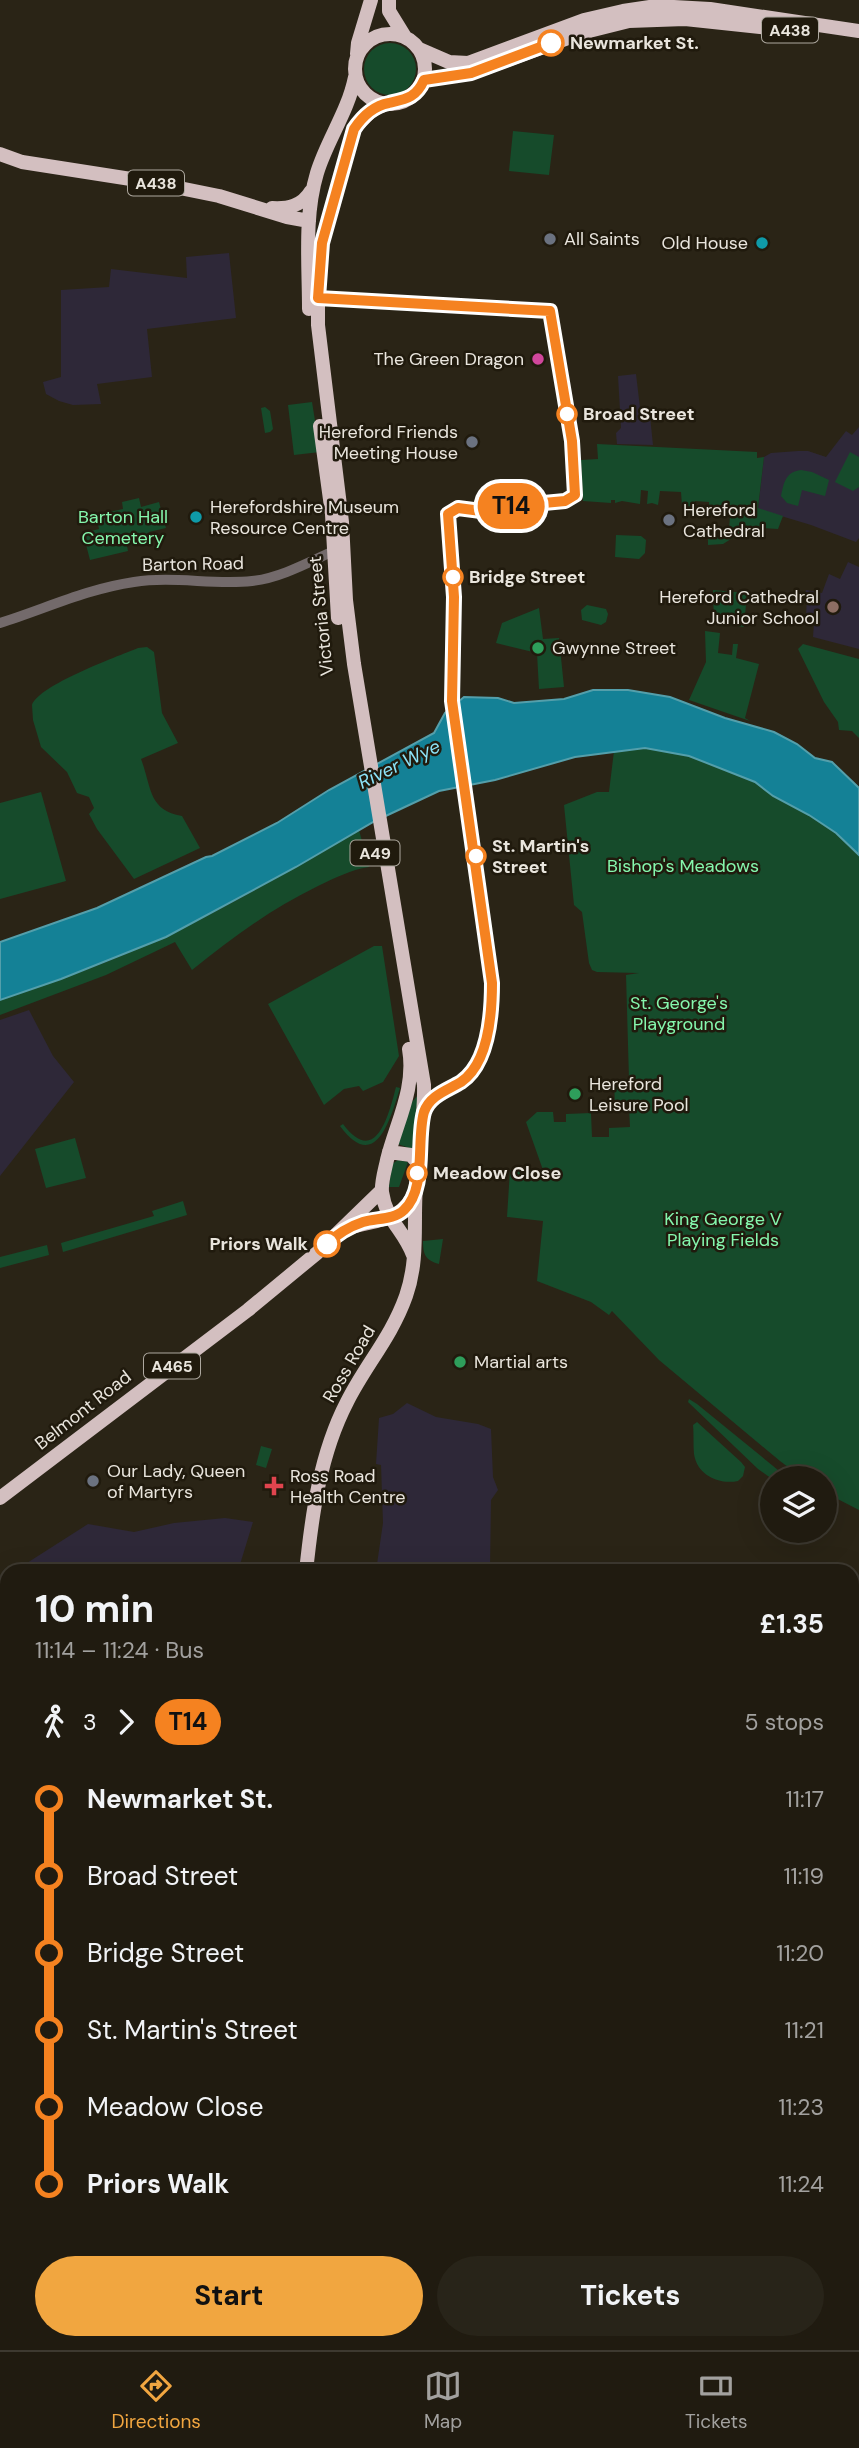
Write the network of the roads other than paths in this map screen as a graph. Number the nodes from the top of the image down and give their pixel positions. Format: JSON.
{"nodes":[{"id":1,"x":371,"y":0,"type":"edge"},
{"id":2,"x":389,"y":0,"type":"edge"},
{"id":3,"x":687,"y":13,"type":"junction"},
{"id":4,"x":859,"y":31,"type":"edge"},
{"id":5,"x":405,"y":37,"type":"junction"},
{"id":6,"x":859,"y":40,"type":"edge"},
{"id":7,"x":419,"y":49,"type":"junction"},
{"id":8,"x":356,"y":58,"type":"junction"},
{"id":9,"x":355,"y":77,"type":"junction"},
{"id":10,"x":424,"y":80,"type":"junction"},
{"id":11,"x":388,"y":103,"type":"junction"},
{"id":12,"x":354,"y":129,"type":"junction"},
{"id":13,"x":0,"y":154,"type":"edge"},
{"id":14,"x":313,"y":186,"type":"junction"},
{"id":15,"x":256,"y":206,"type":"junction"},
{"id":16,"x":309,"y":220,"type":"junction"},
{"id":17,"x":339,"y":549,"type":"junction"},
{"id":18,"x":0,"y":624,"type":"edge"},
{"id":19,"x":412,"y":1038,"type":"junction"},
{"id":20,"x":424,"y":1090,"type":"junction"},
{"id":21,"x":405,"y":1103,"type":"junction"},
{"id":22,"x":389,"y":1152,"type":"junction"},
{"id":23,"x":419,"y":1164,"type":"junction"},
{"id":24,"x":416,"y":1187,"type":"junction"},
{"id":25,"x":382,"y":1190,"type":"junction"},
{"id":26,"x":389,"y":1217,"type":"junction"},
{"id":27,"x":341,"y":1231,"type":"junction"},
{"id":28,"x":415,"y":1259,"type":"junction"},
{"id":29,"x":0,"y":1498,"type":"edge"},
{"id":30,"x":307,"y":1564,"type":"edge"}],
"edges":[{"from":1,"to":8,"type":"highway"},
{"from":2,"to":5,"type":"highway"},
{"from":3,"to":4,"type":"highway","number":"A438"},
{"from":3,"to":6,"type":"highway","number":"A438"},
{"from":3,"to":7,"type":"highway","number":"A438"},
{"from":3,"to":10,"type":"highway","number":"A438"},
{"from":5,"to":7,"type":"highway"},
{"from":5,"to":8,"type":"highway"},
{"from":7,"to":10,"type":"highway"},
{"from":8,"to":9,"type":"highway"},
{"from":9,"to":11,"type":"highway"},
{"from":9,"to":14,"type":"highway","name":"Victoria Street","number":"A49"},
{"from":10,"to":11,"type":"highway"},
{"from":11,"to":12,"type":"highway"},
{"from":12,"to":16,"type":"highway"},
{"from":12,"to":17,"type":"highway","name":"Victoria Street","number":"A49"},
{"from":13,"to":15,"type":"highway","number":"A438"},
{"from":14,"to":15,"type":"highway","number":"A438"},
{"from":14,"to":16,"type":"highway","name":"Victoria Street","number":"A49"},
{"from":15,"to":16,"type":"highway","number":"A438"},
{"from":16,"to":17,"type":"highway","name":"Victoria Street","number":"A49"},
{"from":17,"to":18,"type":"street","name":"Barton Road"},
{"from":17,"to":19,"type":"highway","name":"Victoria Street","number":"A49"},
{"from":19,"to":20,"type":"highway","name":"Victoria Street","number":"A49"},
{"from":19,"to":21,"type":"highway","name":"Victoria Street","number":"A49"},
{"from":20,"to":21,"type":"highway"},
{"from":20,"to":23,"type":"highway","name":"Victoria Street","number":"A49"},
{"from":21,"to":22,"type":"highway","name":"Victoria Street","number":"A49"},
{"from":22,"to":23,"type":"highway"},
{"from":22,"to":25,"type":"highway","name":"Victoria Street"},
{"from":23,"to":24,"type":"highway","name":"Victoria Street"},
{"from":24,"to":26,"type":"highway"},
{"from":24,"to":28,"type":"highway","name":"Ross Road"},
{"from":25,"to":26,"type":"highway"},
{"from":25,"to":27,"type":"highway","name":"Belmont Road","number":"A465"},
{"from":26,"to":27,"type":"highway","number":"A465"},
{"from":26,"to":28,"type":"highway"},
{"from":27,"to":29,"type":"highway","name":"Belmont Road","number":"A465"},
{"from":28,"to":30,"type":"highway","name":"Ross Road"}]}
